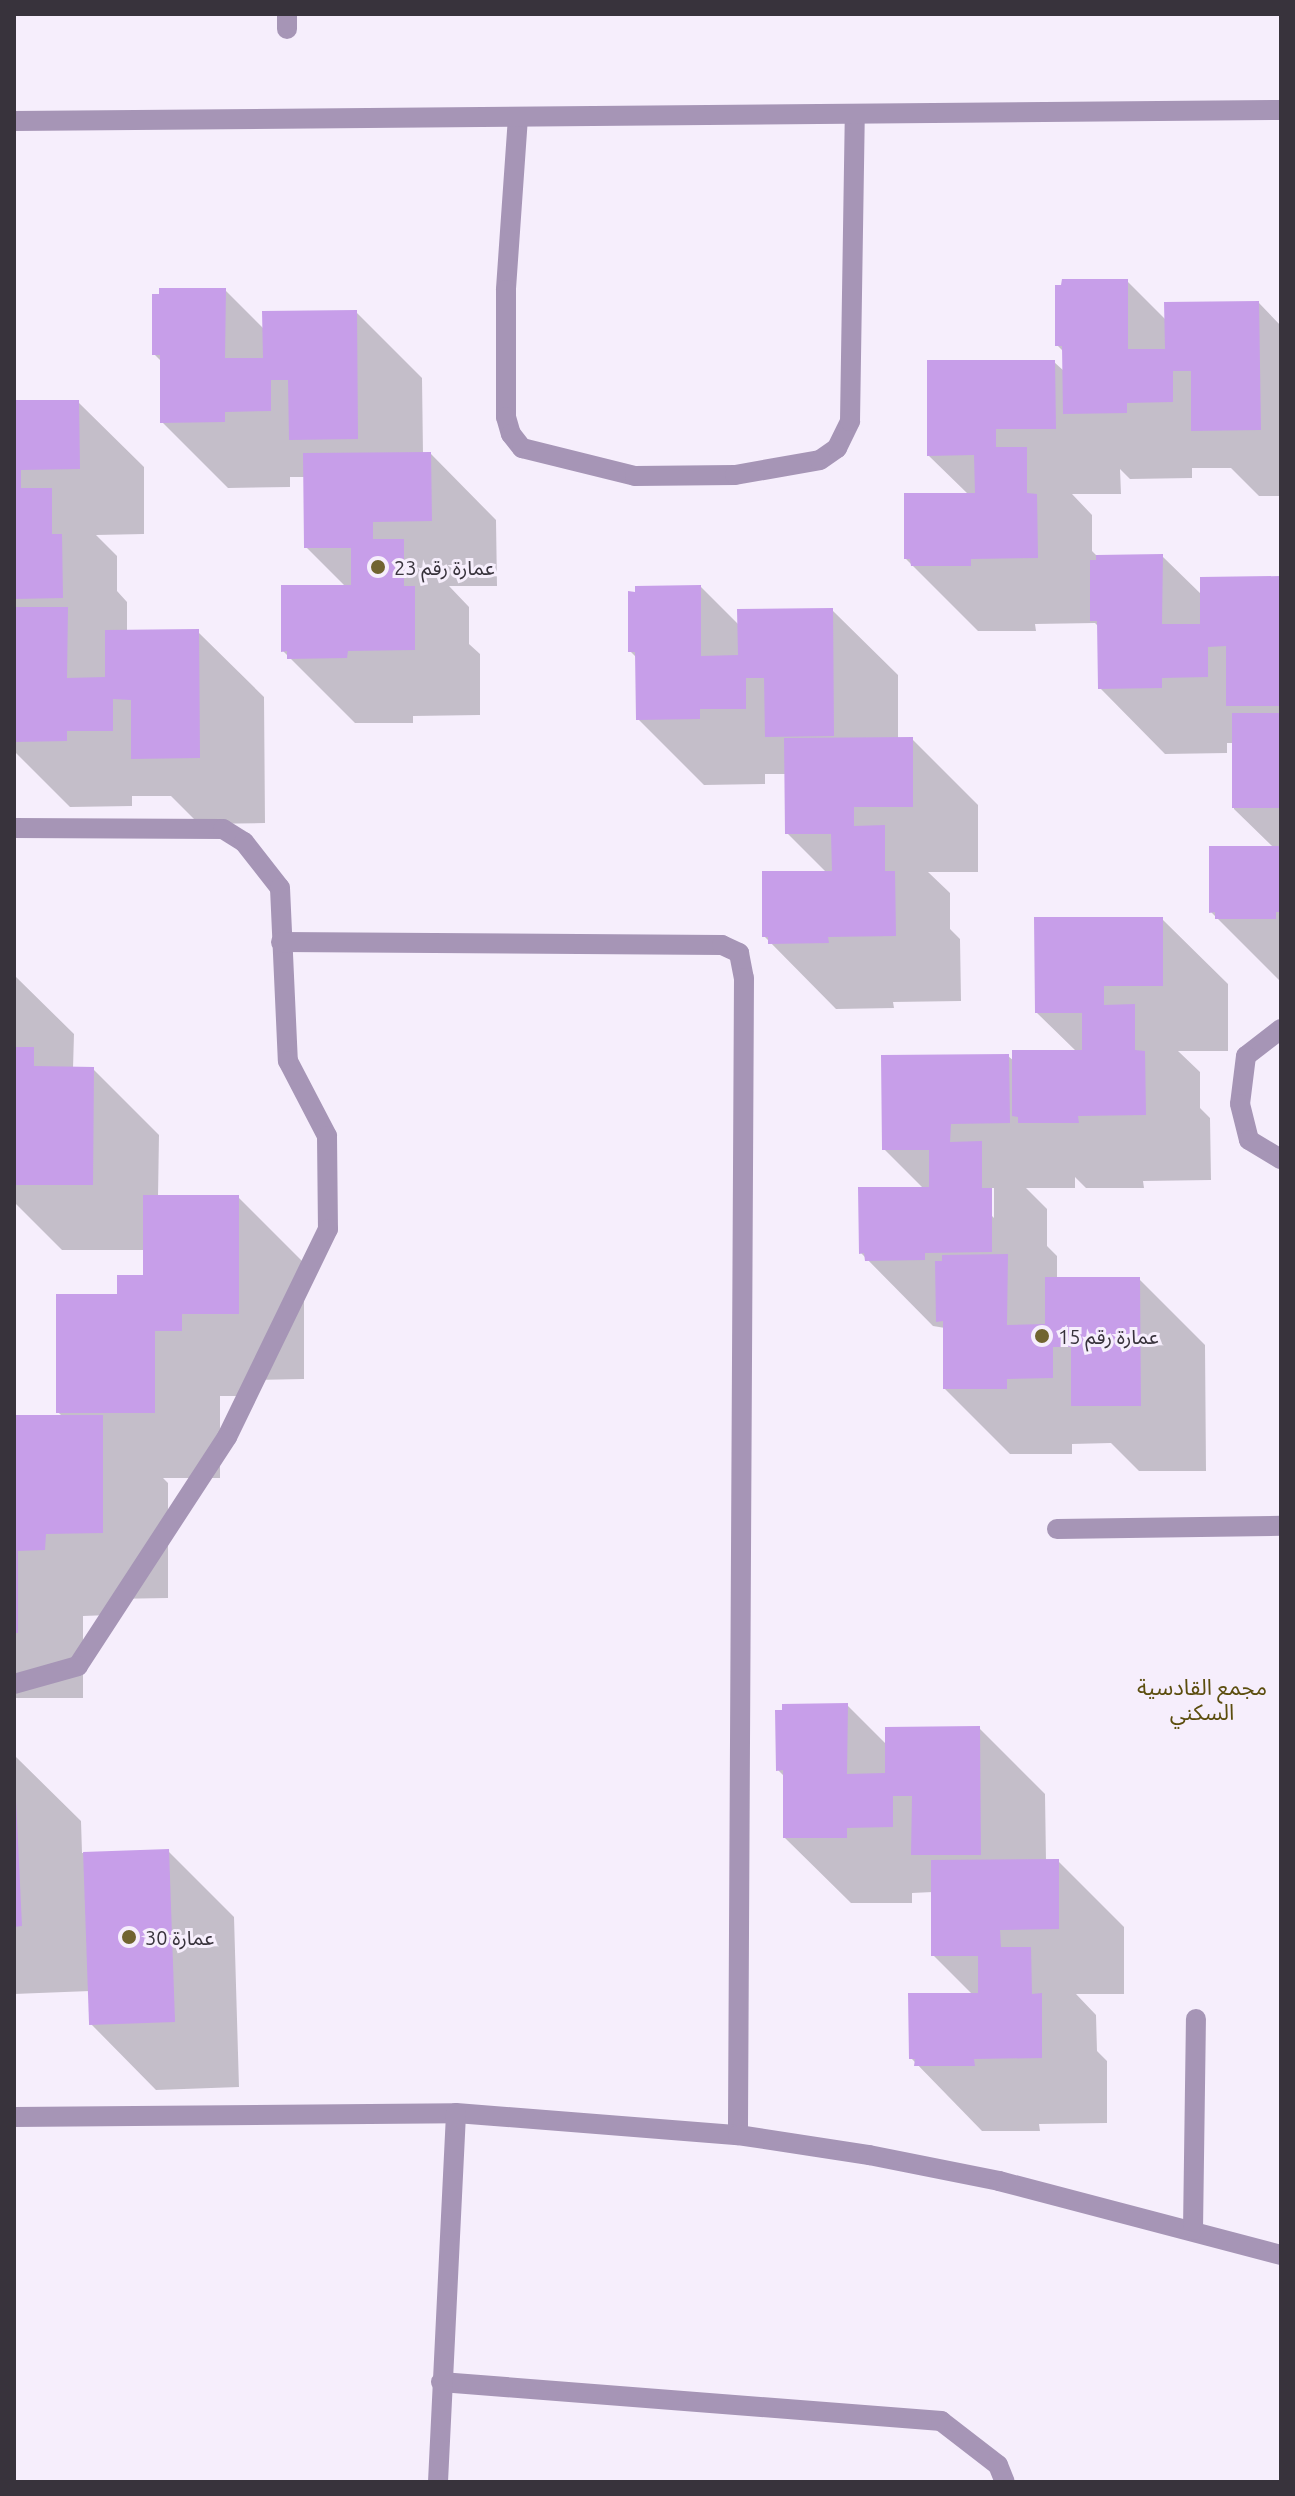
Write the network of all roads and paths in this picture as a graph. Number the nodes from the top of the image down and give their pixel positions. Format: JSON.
{"nodes":[{"id":1,"x":1281,"y":110,"type":"edge"},
{"id":2,"x":855,"y":114,"type":"junction"},
{"id":3,"x":518,"y":117,"type":"junction"},
{"id":4,"x":14,"y":121,"type":"edge"},
{"id":5,"x":14,"y":828,"type":"edge"},
{"id":6,"x":281,"y":942,"type":"junction"},
{"id":7,"x":1281,"y":1029,"type":"edge"},
{"id":8,"x":1281,"y":1159,"type":"edge"},
{"id":9,"x":1281,"y":1526,"type":"edge"},
{"id":10,"x":1057,"y":1529,"type":"dead end"},
{"id":11,"x":14,"y":1684,"type":"edge"},
{"id":12,"x":1196,"y":2019,"type":"dead end"},
{"id":13,"x":456,"y":2113,"type":"junction"},
{"id":14,"x":14,"y":2117,"type":"edge"},
{"id":15,"x":738,"y":2135,"type":"junction"},
{"id":16,"x":1193,"y":2230,"type":"junction"},
{"id":17,"x":1281,"y":2255,"type":"edge"},
{"id":18,"x":441,"y":2382,"type":"junction"},
{"id":19,"x":438,"y":2482,"type":"edge"},
{"id":20,"x":1005,"y":2482,"type":"edge"}],
"edges":[{"from":1,"to":2,"type":"street"},
{"from":2,"to":3,"type":"street"},
{"from":2,"to":3,"type":"street"},
{"from":3,"to":4,"type":"street"},
{"from":5,"to":6,"type":"street"},
{"from":6,"to":11,"type":"street"},
{"from":6,"to":15,"type":"street"},
{"from":7,"to":8,"type":"street"},
{"from":9,"to":10,"type":"street"},
{"from":12,"to":16,"type":"street"},
{"from":13,"to":14,"type":"street"},
{"from":13,"to":15,"type":"street"},
{"from":13,"to":18,"type":"street"},
{"from":15,"to":16,"type":"street"},
{"from":16,"to":17,"type":"street"},
{"from":18,"to":19,"type":"street"},
{"from":18,"to":20,"type":"street"}]}
